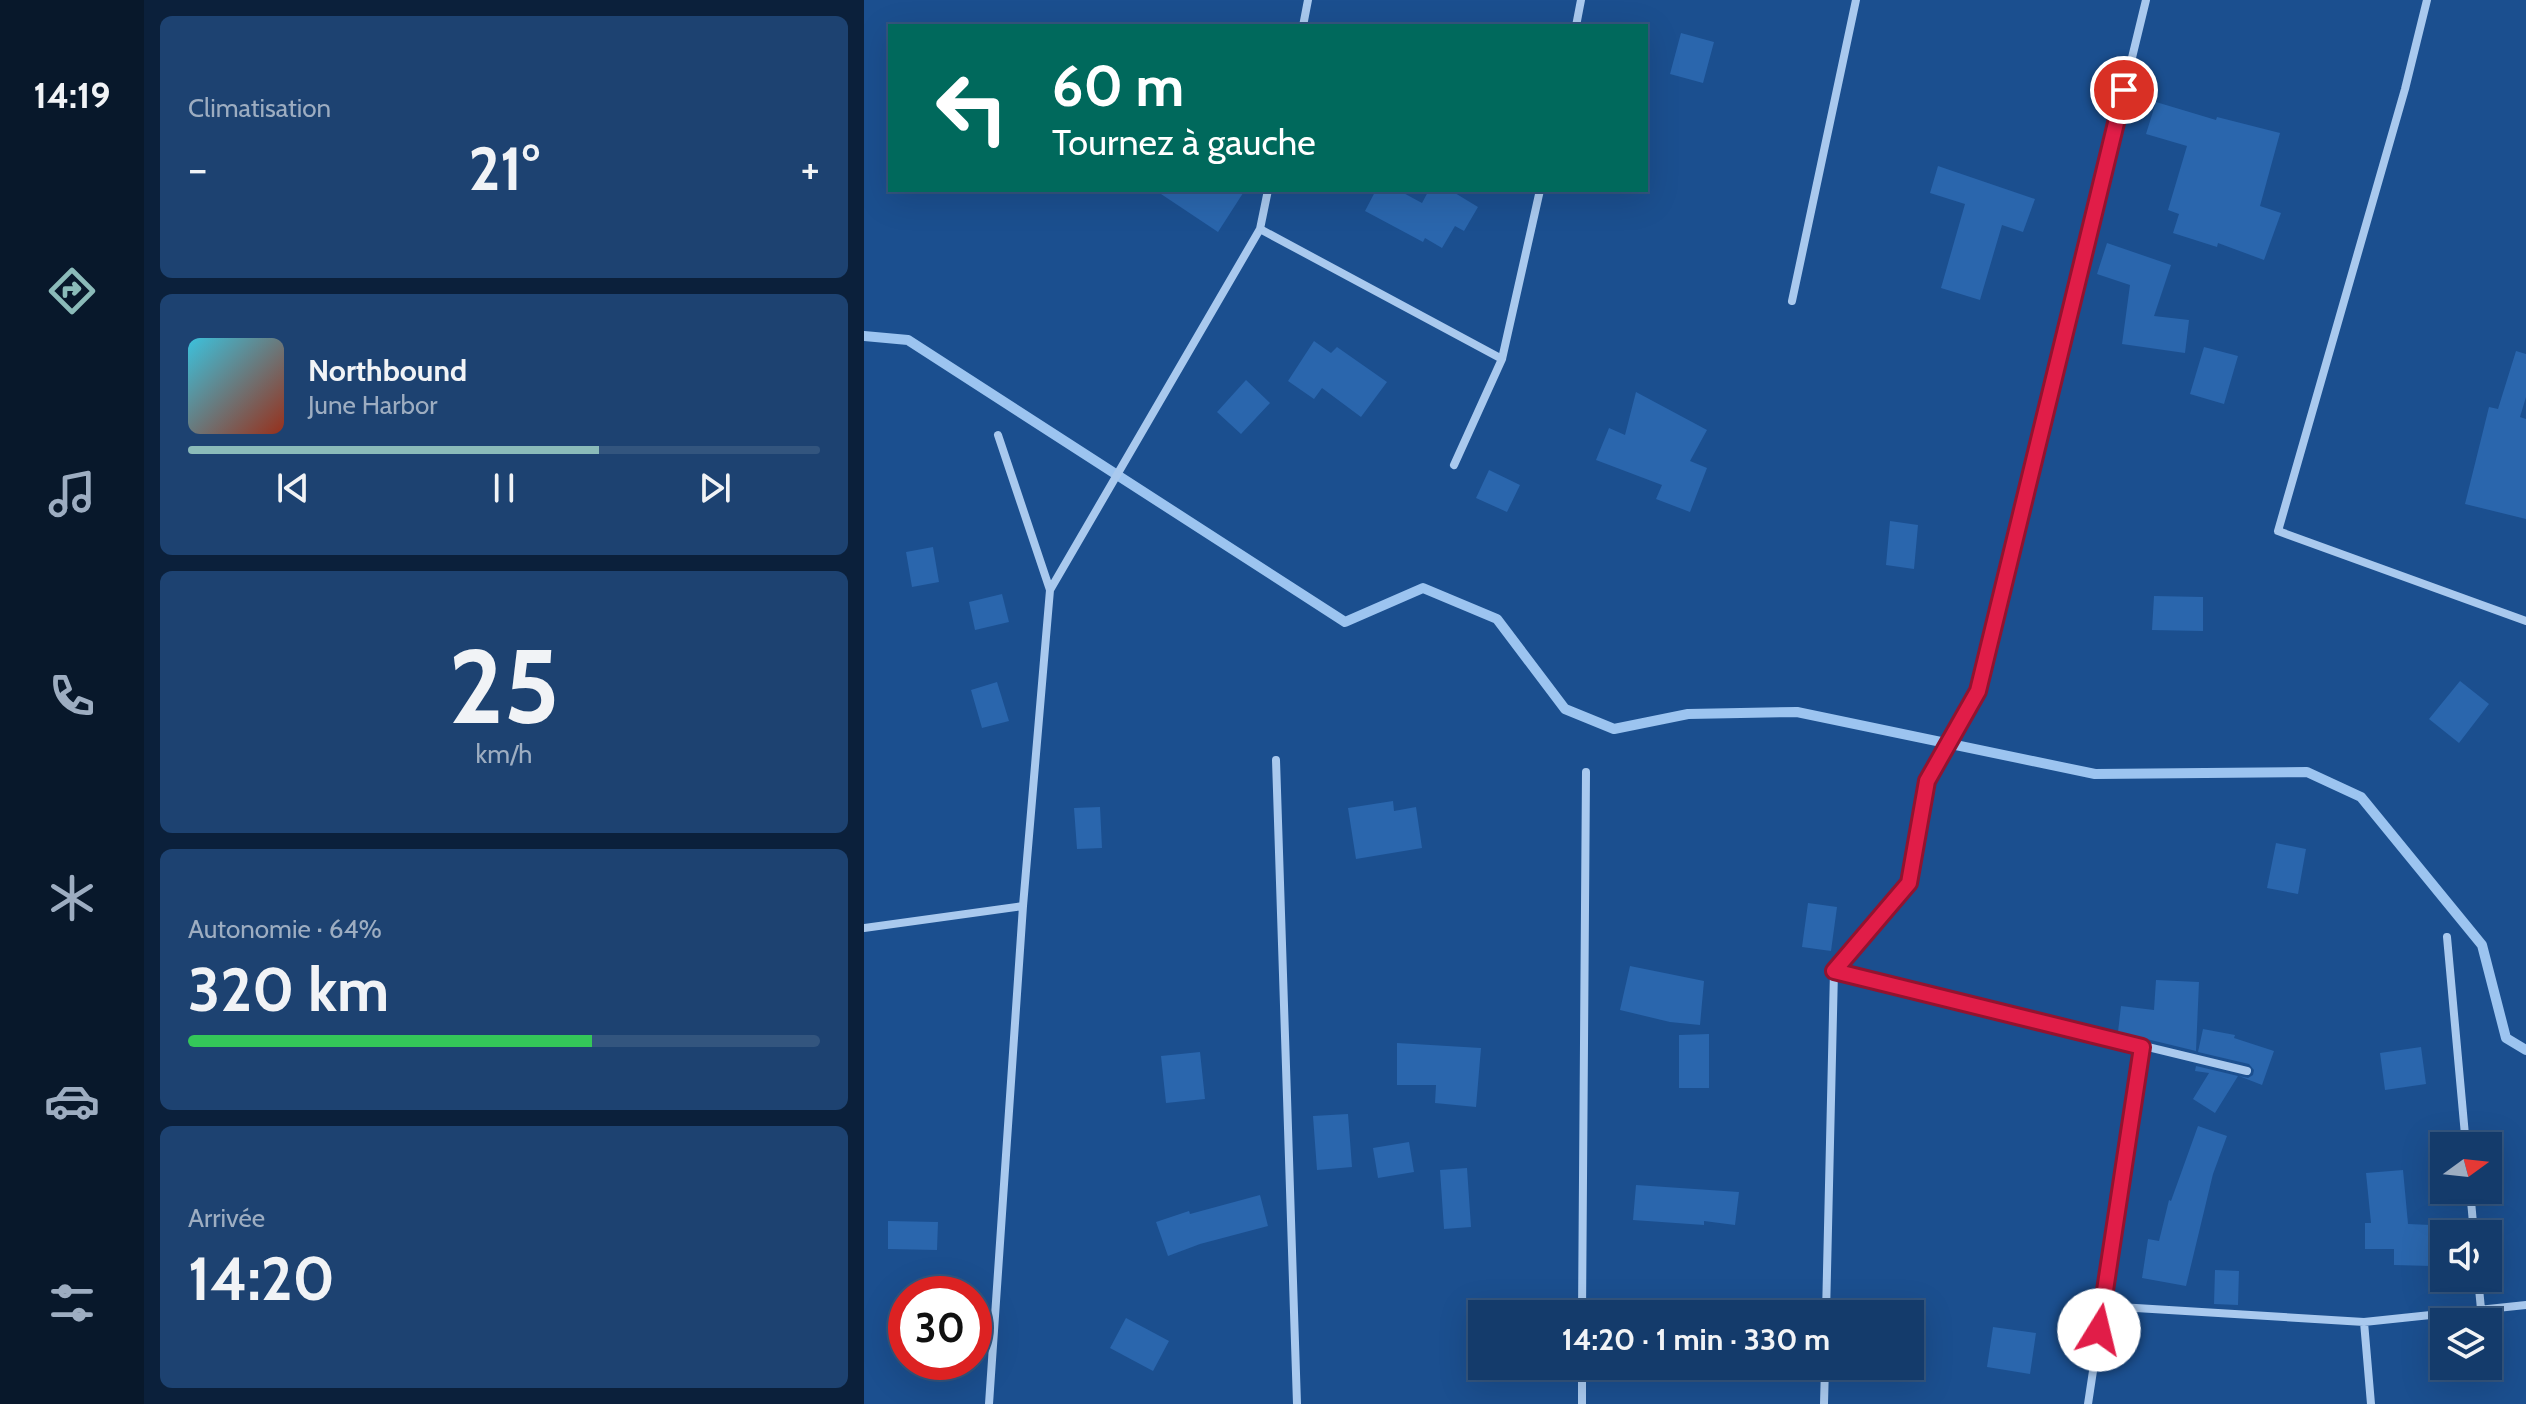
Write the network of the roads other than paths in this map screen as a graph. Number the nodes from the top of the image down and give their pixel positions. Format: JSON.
{"nodes":[{"id":1,"x":1308,"y":0,"type":"edge"},
{"id":2,"x":1581,"y":0,"type":"edge"},
{"id":3,"x":1856,"y":0,"type":"edge"},
{"id":4,"x":2146,"y":0,"type":"edge"},
{"id":5,"x":2427,"y":0,"type":"edge"},
{"id":6,"x":1303,"y":24,"type":"edge"},
{"id":7,"x":1576,"y":24,"type":"edge"},
{"id":8,"x":1268,"y":192,"type":"edge"},
{"id":9,"x":1540,"y":192,"type":"edge"},
{"id":10,"x":1260,"y":229,"type":"junction"},
{"id":11,"x":1792,"y":301,"type":"dead end"},
{"id":12,"x":1502,"y":359,"type":"junction"},
{"id":13,"x":998,"y":435,"type":"dead end"},
{"id":14,"x":1454,"y":465,"type":"dead end"},
{"id":15,"x":1050,"y":590,"type":"junction"},
{"id":16,"x":2526,"y":621,"type":"edge"},
{"id":17,"x":1978,"y":691,"type":"joint"},
{"id":18,"x":1276,"y":760,"type":"dead end"},
{"id":19,"x":1586,"y":772,"type":"dead end"},
{"id":20,"x":1023,"y":906,"type":"junction"},
{"id":21,"x":864,"y":928,"type":"edge"},
{"id":22,"x":2447,"y":937,"type":"dead end"},
{"id":23,"x":1834,"y":971,"type":"junction"},
{"id":24,"x":2142,"y":1047,"type":"junction"},
{"id":25,"x":2247,"y":1071,"type":"dead end"},
{"id":26,"x":2465,"y":1132,"type":"edge"},
{"id":27,"x":1582,"y":1300,"type":"edge"},
{"id":28,"x":1826,"y":1300,"type":"edge"},
{"id":29,"x":2526,"y":1305,"type":"edge"},
{"id":30,"x":2103,"y":1306,"type":"junction"},
{"id":31,"x":2492,"y":1308,"type":"edge"},
{"id":32,"x":2430,"y":1315,"type":"edge"},
{"id":33,"x":2364,"y":1322,"type":"junction"},
{"id":34,"x":1582,"y":1380,"type":"edge"},
{"id":35,"x":1825,"y":1380,"type":"edge"},
{"id":36,"x":989,"y":1404,"type":"edge"},
{"id":37,"x":1297,"y":1404,"type":"edge"},
{"id":38,"x":1582,"y":1404,"type":"edge"},
{"id":39,"x":1824,"y":1404,"type":"edge"},
{"id":40,"x":2088,"y":1404,"type":"edge"},
{"id":41,"x":2371,"y":1404,"type":"edge"}],
"edges":[{"from":1,"to":6,"type":"street"},
{"from":2,"to":7,"type":"street"},
{"from":3,"to":11,"type":"street"},
{"from":4,"to":17,"type":"street"},
{"from":5,"to":16,"type":"street"},
{"from":8,"to":10,"type":"street"},
{"from":9,"to":12,"type":"street"},
{"from":10,"to":12,"type":"street"},
{"from":10,"to":15,"type":"street"},
{"from":12,"to":14,"type":"street"},
{"from":13,"to":15,"type":"street"},
{"from":15,"to":20,"type":"street"},
{"from":17,"to":23,"type":"lane"},
{"from":18,"to":37,"type":"street"},
{"from":19,"to":27,"type":"street"},
{"from":20,"to":21,"type":"street"},
{"from":20,"to":36,"type":"street"},
{"from":22,"to":26,"type":"street"},
{"from":23,"to":24,"type":"street"},
{"from":23,"to":28,"type":"street"},
{"from":24,"to":25,"type":"street"},
{"from":24,"to":30,"type":"street"},
{"from":29,"to":31,"type":"street"},
{"from":30,"to":33,"type":"street"},
{"from":30,"to":40,"type":"street"},
{"from":32,"to":33,"type":"street"},
{"from":33,"to":41,"type":"street"},
{"from":34,"to":38,"type":"street"},
{"from":35,"to":39,"type":"street"}]}
